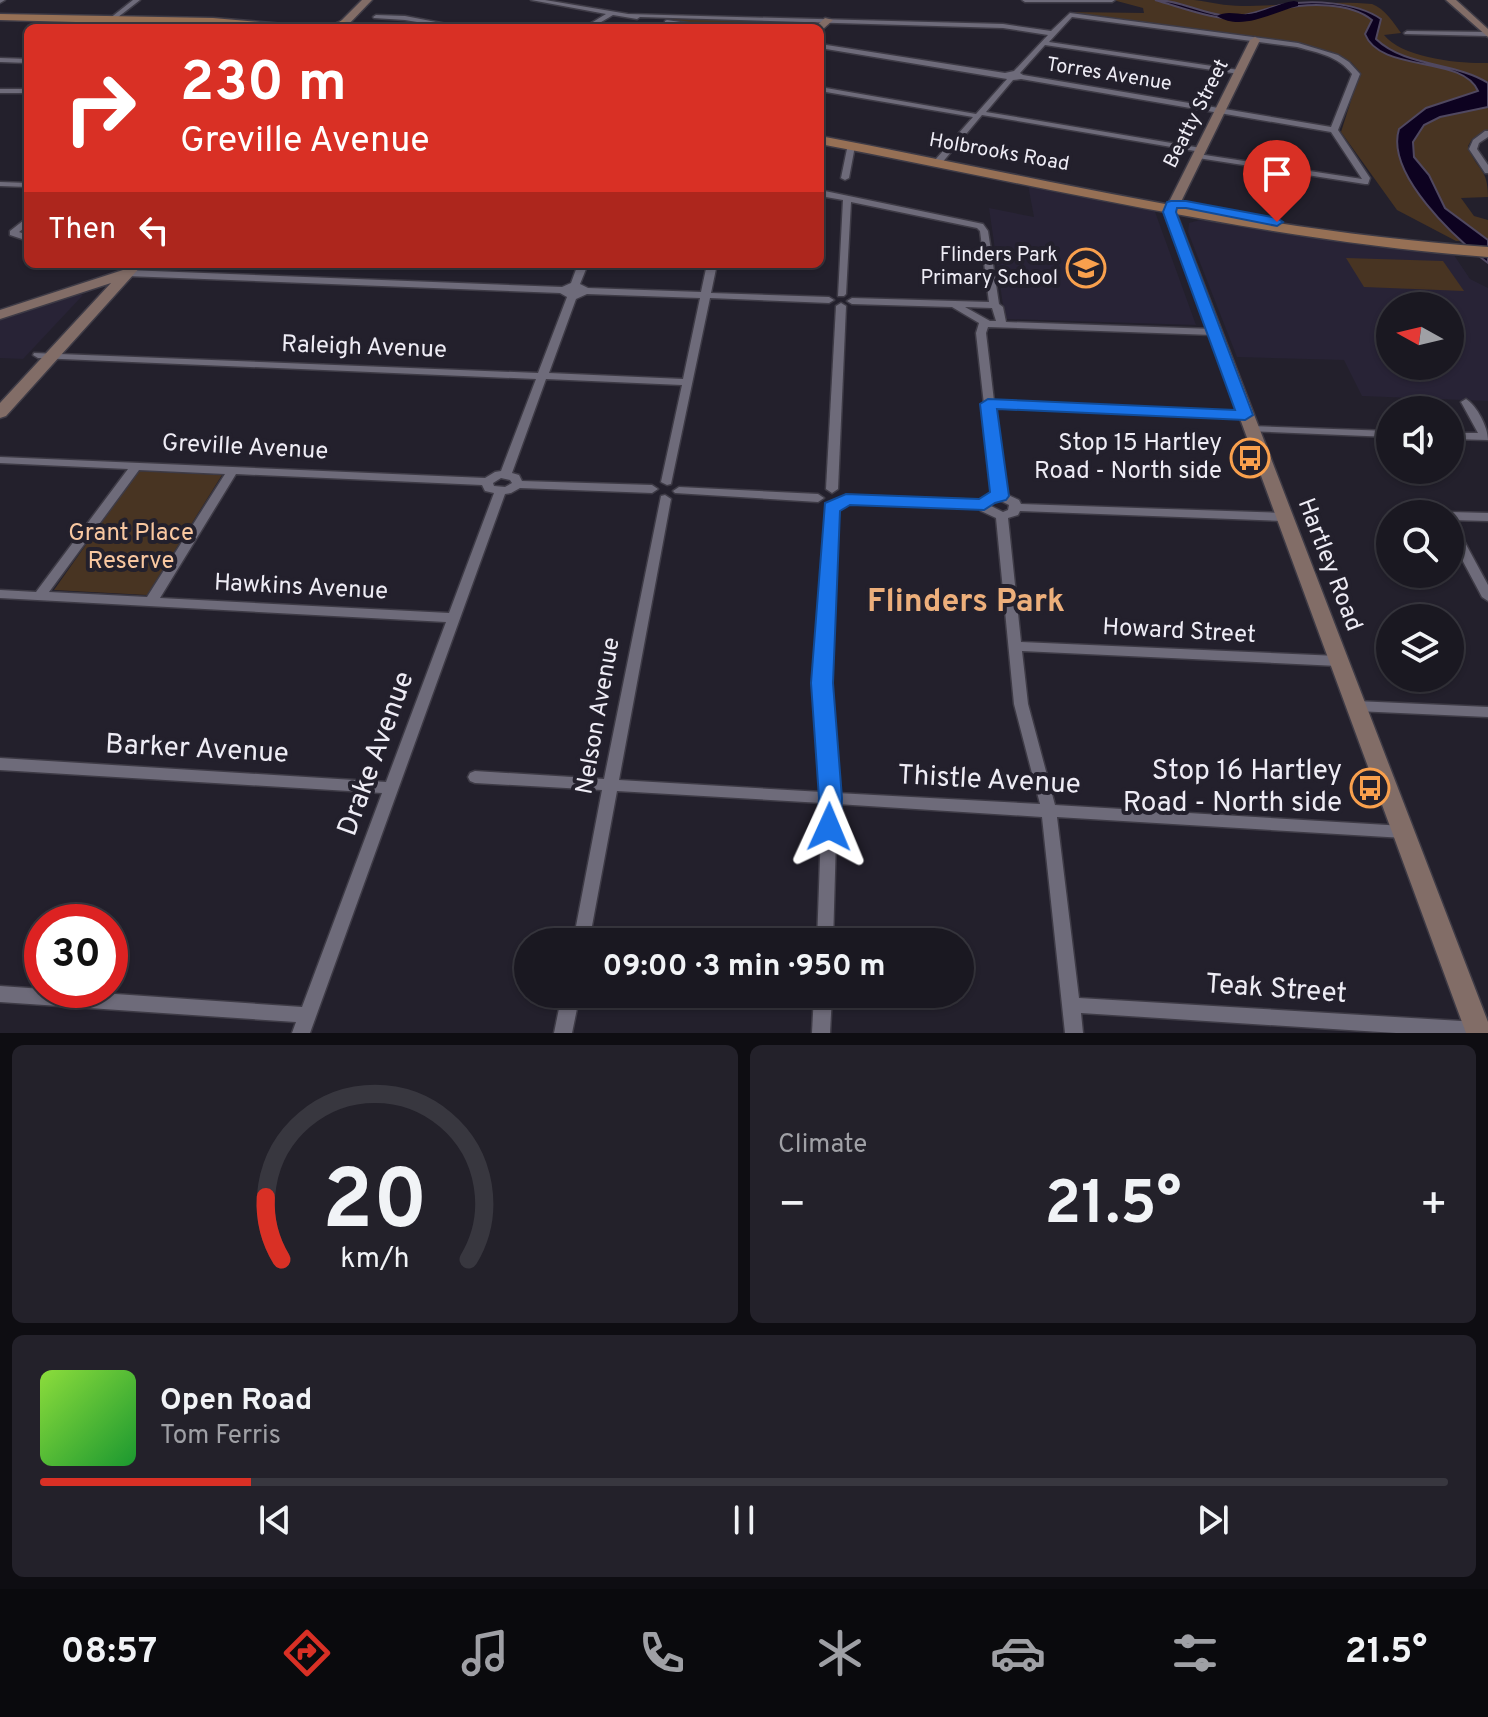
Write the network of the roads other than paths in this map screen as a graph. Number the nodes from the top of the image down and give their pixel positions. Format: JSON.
{"nodes":[{"id":1,"x":137,"y":0,"type":"edge"},
{"id":2,"x":367,"y":0,"type":"edge"},
{"id":3,"x":376,"y":0,"type":"edge"},
{"id":4,"x":534,"y":0,"type":"edge"},
{"id":5,"x":1025,"y":0,"type":"edge"},
{"id":6,"x":1112,"y":0,"type":"edge"},
{"id":7,"x":1451,"y":0,"type":"edge"},
{"id":8,"x":1063,"y":1,"type":"edge"},
{"id":9,"x":612,"y":13,"type":"junction"},
{"id":10,"x":630,"y":15,"type":"junction"},
{"id":11,"x":1070,"y":15,"type":"junction"},
{"id":12,"x":0,"y":17,"type":"edge"},
{"id":13,"x":376,"y":17,"type":"dead end"},
{"id":14,"x":830,"y":17,"type":"junction"},
{"id":15,"x":111,"y":20,"type":"junction"},
{"id":16,"x":146,"y":20,"type":"junction"},
{"id":17,"x":189,"y":24,"type":"edge"},
{"id":18,"x":229,"y":24,"type":"edge"},
{"id":19,"x":346,"y":24,"type":"edge"},
{"id":20,"x":346,"y":24,"type":"edge"},
{"id":21,"x":440,"y":24,"type":"edge"},
{"id":22,"x":593,"y":24,"type":"edge"},
{"id":23,"x":683,"y":24,"type":"edge"},
{"id":24,"x":823,"y":24,"type":"edge"},
{"id":25,"x":1051,"y":33,"type":"junction"},
{"id":26,"x":1407,"y":33,"type":"dead end"},
{"id":27,"x":1488,"y":34,"type":"edge"},
{"id":28,"x":1255,"y":40,"type":"junction"},
{"id":29,"x":1043,"y":43,"type":"junction"},
{"id":30,"x":824,"y":47,"type":"edge"},
{"id":31,"x":0,"y":60,"type":"edge"},
{"id":32,"x":24,"y":61,"type":"edge"},
{"id":33,"x":1239,"y":72,"type":"junction"},
{"id":34,"x":1013,"y":76,"type":"junction"},
{"id":35,"x":824,"y":90,"type":"edge"},
{"id":36,"x":0,"y":91,"type":"edge"},
{"id":37,"x":24,"y":91,"type":"edge"},
{"id":38,"x":1219,"y":110,"type":"junction"},
{"id":39,"x":979,"y":114,"type":"junction"},
{"id":40,"x":1334,"y":130,"type":"junction"},
{"id":41,"x":1488,"y":133,"type":"edge"},
{"id":42,"x":824,"y":141,"type":"edge"},
{"id":43,"x":851,"y":146,"type":"junction"},
{"id":44,"x":1199,"y":153,"type":"junction"},
{"id":45,"x":1474,"y":153,"type":"junction"},
{"id":46,"x":1488,"y":154,"type":"edge"},
{"id":47,"x":938,"y":162,"type":"junction"},
{"id":48,"x":1488,"y":171,"type":"edge"},
{"id":49,"x":845,"y":178,"type":"dead end"},
{"id":50,"x":0,"y":184,"type":"edge"},
{"id":51,"x":24,"y":185,"type":"edge"},
{"id":52,"x":824,"y":194,"type":"edge"},
{"id":53,"x":847,"y":199,"type":"junction"},
{"id":54,"x":1171,"y":205,"type":"junction"},
{"id":55,"x":1213,"y":215,"type":"junction"},
{"id":56,"x":24,"y":223,"type":"edge"},
{"id":57,"x":1176,"y":226,"type":"junction"},
{"id":58,"x":13,"y":233,"type":"junction"},
{"id":59,"x":0,"y":237,"type":"edge"},
{"id":60,"x":24,"y":237,"type":"edge"},
{"id":61,"x":1446,"y":247,"type":"junction"},
{"id":62,"x":1488,"y":249,"type":"edge"},
{"id":63,"x":582,"y":268,"type":"edge"},
{"id":64,"x":711,"y":268,"type":"edge"},
{"id":65,"x":122,"y":270,"type":"edge"},
{"id":66,"x":574,"y":291,"type":"junction"},
{"id":67,"x":84,"y":293,"type":"junction"},
{"id":68,"x":706,"y":294,"type":"junction"},
{"id":69,"x":844,"y":300,"type":"junction"},
{"id":70,"x":994,"y":305,"type":"junction"},
{"id":71,"x":956,"y":306,"type":"junction"},
{"id":72,"x":0,"y":307,"type":"edge"},
{"id":73,"x":0,"y":315,"type":"edge"},
{"id":74,"x":1001,"y":322,"type":"junction"},
{"id":75,"x":984,"y":323,"type":"junction"},
{"id":76,"x":1213,"y":332,"type":"junction"},
{"id":77,"x":45,"y":355,"type":"junction"},
{"id":78,"x":543,"y":376,"type":"junction"},
{"id":79,"x":688,"y":382,"type":"junction"},
{"id":80,"x":1466,"y":402,"type":"dead end"},
{"id":81,"x":988,"y":404,"type":"junction"},
{"id":82,"x":2,"y":405,"type":"edge"},
{"id":83,"x":1248,"y":422,"type":"junction"},
{"id":84,"x":1376,"y":433,"type":"edge"},
{"id":85,"x":1464,"y":436,"type":"edge"},
{"id":86,"x":1487,"y":437,"type":"edge"},
{"id":87,"x":0,"y":460,"type":"edge"},
{"id":88,"x":136,"y":466,"type":"junction"},
{"id":89,"x":233,"y":470,"type":"junction"},
{"id":90,"x":506,"y":474,"type":"junction"},
{"id":91,"x":487,"y":482,"type":"junction"},
{"id":92,"x":667,"y":482,"type":"junction"},
{"id":93,"x":518,"y":484,"type":"junction"},
{"id":94,"x":832,"y":489,"type":"junction"},
{"id":95,"x":679,"y":491,"type":"junction"},
{"id":96,"x":500,"y":492,"type":"junction"},
{"id":97,"x":658,"y":494,"type":"junction"},
{"id":98,"x":1000,"y":496,"type":"junction"},
{"id":99,"x":818,"y":498,"type":"junction"},
{"id":100,"x":846,"y":499,"type":"junction"},
{"id":101,"x":984,"y":504,"type":"junction"},
{"id":102,"x":832,"y":507,"type":"junction"},
{"id":103,"x":1009,"y":511,"type":"junction"},
{"id":104,"x":1464,"y":516,"type":"edge"},
{"id":105,"x":1283,"y":517,"type":"junction"},
{"id":106,"x":1488,"y":517,"type":"edge"},
{"id":107,"x":1464,"y":552,"type":"edge"},
{"id":108,"x":0,"y":594,"type":"edge"},
{"id":109,"x":40,"y":596,"type":"junction"},
{"id":110,"x":1488,"y":597,"type":"edge"},
{"id":111,"x":151,"y":602,"type":"junction"},
{"id":112,"x":455,"y":618,"type":"junction"},
{"id":113,"x":1017,"y":646,"type":"junction"},
{"id":114,"x":1338,"y":661,"type":"junction"},
{"id":115,"x":1356,"y":706,"type":"junction"},
{"id":116,"x":1488,"y":712,"type":"edge"},
{"id":117,"x":0,"y":764,"type":"edge"},
{"id":118,"x":475,"y":777,"type":"dead end"},
{"id":119,"x":612,"y":787,"type":"junction"},
{"id":120,"x":392,"y":788,"type":"junction"},
{"id":121,"x":830,"y":798,"type":"junction"},
{"id":122,"x":1049,"y":811,"type":"junction"},
{"id":123,"x":1404,"y":832,"type":"junction"},
{"id":124,"x":584,"y":928,"type":"edge"},
{"id":125,"x":825,"y":928,"type":"edge"},
{"id":126,"x":0,"y":994,"type":"edge"},
{"id":127,"x":1071,"y":1005,"type":"junction"},
{"id":128,"x":568,"y":1008,"type":"edge"},
{"id":129,"x":822,"y":1008,"type":"edge"},
{"id":130,"x":308,"y":1015,"type":"junction"},
{"id":131,"x":1479,"y":1032,"type":"edge"},
{"id":132,"x":301,"y":1033,"type":"edge"},
{"id":133,"x":563,"y":1033,"type":"edge"},
{"id":134,"x":821,"y":1033,"type":"edge"},
{"id":135,"x":1074,"y":1033,"type":"edge"}],
"edges":[{"from":1,"to":15,"type":"street"},
{"from":2,"to":19,"type":"street"},
{"from":3,"to":20,"type":"street"},
{"from":4,"to":9,"type":"street"},
{"from":5,"to":8,"type":"street"},
{"from":6,"to":8,"type":"street"},
{"from":7,"to":27,"type":"street"},
{"from":8,"to":11,"type":"street"},
{"from":9,"to":10,"type":"street"},
{"from":9,"to":22,"type":"street"},
{"from":10,"to":14,"type":"street"},
{"from":10,"to":23,"type":"street"},
{"from":11,"to":25,"type":"street"},
{"from":11,"to":28,"type":"street"},
{"from":12,"to":15,"type":"main road"},
{"from":13,"to":21,"type":"street"},
{"from":14,"to":24,"type":"street"},
{"from":14,"to":25,"type":"street"},
{"from":15,"to":16,"type":"main road"},
{"from":16,"to":17,"type":"main road"},
{"from":16,"to":18,"type":"main road"},
{"from":25,"to":29,"type":"street"},
{"from":26,"to":27,"type":"street"},
{"from":28,"to":33,"type":"street","name":"Beatty Street"},
{"from":28,"to":40,"type":"street"},
{"from":29,"to":33,"type":"street"},
{"from":29,"to":34,"type":"street"},
{"from":30,"to":34,"type":"street","name":"Torres Avenue"},
{"from":31,"to":32,"type":"street"},
{"from":33,"to":38,"type":"street","name":"Beatty Street"},
{"from":34,"to":38,"type":"street","name":"Torres Avenue"},
{"from":34,"to":39,"type":"street"},
{"from":35,"to":39,"type":"street"},
{"from":36,"to":37,"type":"street"},
{"from":38,"to":40,"type":"street","name":"Torres Avenue"},
{"from":38,"to":44,"type":"street","name":"Beatty Street"},
{"from":39,"to":44,"type":"street"},
{"from":39,"to":47,"type":"street"},
{"from":40,"to":44,"type":"street"},
{"from":41,"to":45,"type":"street"},
{"from":42,"to":43,"type":"main road","name":"Holbrooks Road"},
{"from":43,"to":47,"type":"main road","name":"Holbrooks Road"},
{"from":43,"to":49,"type":"street"},
{"from":44,"to":54,"type":"street","name":"Beatty Street"},
{"from":45,"to":46,"type":"street"},
{"from":45,"to":48,"type":"street"},
{"from":47,"to":54,"type":"main road","name":"Holbrooks Road"},
{"from":50,"to":51,"type":"street"},
{"from":52,"to":53,"type":"street"},
{"from":53,"to":69,"type":"street"},
{"from":53,"to":70,"type":"street"},
{"from":54,"to":55,"type":"main road","name":"Holbrooks Road"},
{"from":54,"to":57,"type":"street","name":"Hartley Road"},
{"from":54,"to":61,"type":"main road","name":"Holbrooks Road"},
{"from":55,"to":57,"type":"street"},
{"from":55,"to":61,"type":"main road","name":"Holbrooks Road"},
{"from":56,"to":58,"type":"street"},
{"from":57,"to":76,"type":"street","name":"Hartley Road"},
{"from":58,"to":59,"type":"street"},
{"from":58,"to":60,"type":"street"},
{"from":61,"to":62,"type":"main road","name":"Holbrooks Road"},
{"from":63,"to":66,"type":"street"},
{"from":64,"to":68,"type":"street"},
{"from":65,"to":66,"type":"street"},
{"from":65,"to":67,"type":"street"},
{"from":65,"to":72,"type":"street"},
{"from":65,"to":77,"type":"street"},
{"from":66,"to":68,"type":"street"},
{"from":66,"to":78,"type":"street"},
{"from":67,"to":73,"type":"street"},
{"from":67,"to":77,"type":"street"},
{"from":68,"to":69,"type":"street"},
{"from":68,"to":79,"type":"street"},
{"from":69,"to":71,"type":"street"},
{"from":69,"to":94,"type":"street"},
{"from":70,"to":71,"type":"street"},
{"from":70,"to":74,"type":"street"},
{"from":71,"to":75,"type":"street"},
{"from":74,"to":75,"type":"street"},
{"from":74,"to":76,"type":"street"},
{"from":75,"to":81,"type":"street"},
{"from":76,"to":83,"type":"street","name":"Hartley Road"},
{"from":77,"to":78,"type":"street","name":"Raleigh Avenue"},
{"from":77,"to":82,"type":"street"},
{"from":78,"to":79,"type":"street","name":"Raleigh Avenue"},
{"from":78,"to":90,"type":"street"},
{"from":79,"to":92,"type":"street"},
{"from":80,"to":86,"type":"street"},
{"from":81,"to":83,"type":"street"},
{"from":81,"to":98,"type":"street"},
{"from":83,"to":84,"type":"street"},
{"from":83,"to":105,"type":"street","name":"Hartley Road"},
{"from":85,"to":86,"type":"street"},
{"from":87,"to":88,"type":"street","name":"Greville Avenue"},
{"from":88,"to":89,"type":"street","name":"Greville Avenue"},
{"from":88,"to":109,"type":"street"},
{"from":89,"to":91,"type":"street","name":"Greville Avenue"},
{"from":89,"to":111,"type":"street"},
{"from":90,"to":91,"type":"street"},
{"from":90,"to":93,"type":"street"},
{"from":91,"to":96,"type":"street"},
{"from":92,"to":95,"type":"street"},
{"from":92,"to":97,"type":"street"},
{"from":93,"to":96,"type":"street"},
{"from":93,"to":97,"type":"street"},
{"from":94,"to":99,"type":"street"},
{"from":94,"to":100,"type":"street"},
{"from":95,"to":97,"type":"street"},
{"from":95,"to":99,"type":"street"},
{"from":96,"to":112,"type":"street","name":"Drake Avenue"},
{"from":97,"to":119,"type":"street","name":"Nelson Avenue"},
{"from":98,"to":101,"type":"street"},
{"from":98,"to":103,"type":"street"},
{"from":99,"to":102,"type":"street"},
{"from":100,"to":101,"type":"street"},
{"from":100,"to":102,"type":"street"},
{"from":101,"to":103,"type":"street"},
{"from":102,"to":121,"type":"street"},
{"from":103,"to":105,"type":"street"},
{"from":103,"to":113,"type":"street"},
{"from":104,"to":106,"type":"street"},
{"from":105,"to":114,"type":"street","name":"Hartley Road"},
{"from":107,"to":110,"type":"street"},
{"from":108,"to":109,"type":"street","name":"Hawkins Avenue"},
{"from":109,"to":111,"type":"street","name":"Hawkins Avenue"},
{"from":111,"to":112,"type":"street","name":"Hawkins Avenue"},
{"from":112,"to":120,"type":"street","name":"Drake Avenue"},
{"from":113,"to":114,"type":"street","name":"Howard Street"},
{"from":113,"to":122,"type":"street"},
{"from":114,"to":115,"type":"street","name":"Hartley Road"},
{"from":115,"to":116,"type":"street"},
{"from":115,"to":123,"type":"street","name":"Hartley Road"},
{"from":117,"to":120,"type":"street","name":"Barker Avenue"},
{"from":118,"to":119,"type":"street","name":"Thistle Avenue"},
{"from":119,"to":121,"type":"street","name":"Thistle Avenue"},
{"from":119,"to":124,"type":"street","name":"Nelson Avenue"},
{"from":120,"to":130,"type":"street","name":"Drake Avenue"},
{"from":121,"to":122,"type":"street","name":"Thistle Avenue"},
{"from":121,"to":125,"type":"street"},
{"from":122,"to":123,"type":"street","name":"Thistle Avenue"},
{"from":122,"to":127,"type":"street"},
{"from":123,"to":131,"type":"street","name":"Hartley Road"},
{"from":126,"to":130,"type":"street"},
{"from":127,"to":131,"type":"street","name":"Teak Street"},
{"from":127,"to":135,"type":"street"},
{"from":128,"to":133,"type":"street"},
{"from":129,"to":134,"type":"street"},
{"from":130,"to":132,"type":"street","name":"Drake Avenue"}]}
